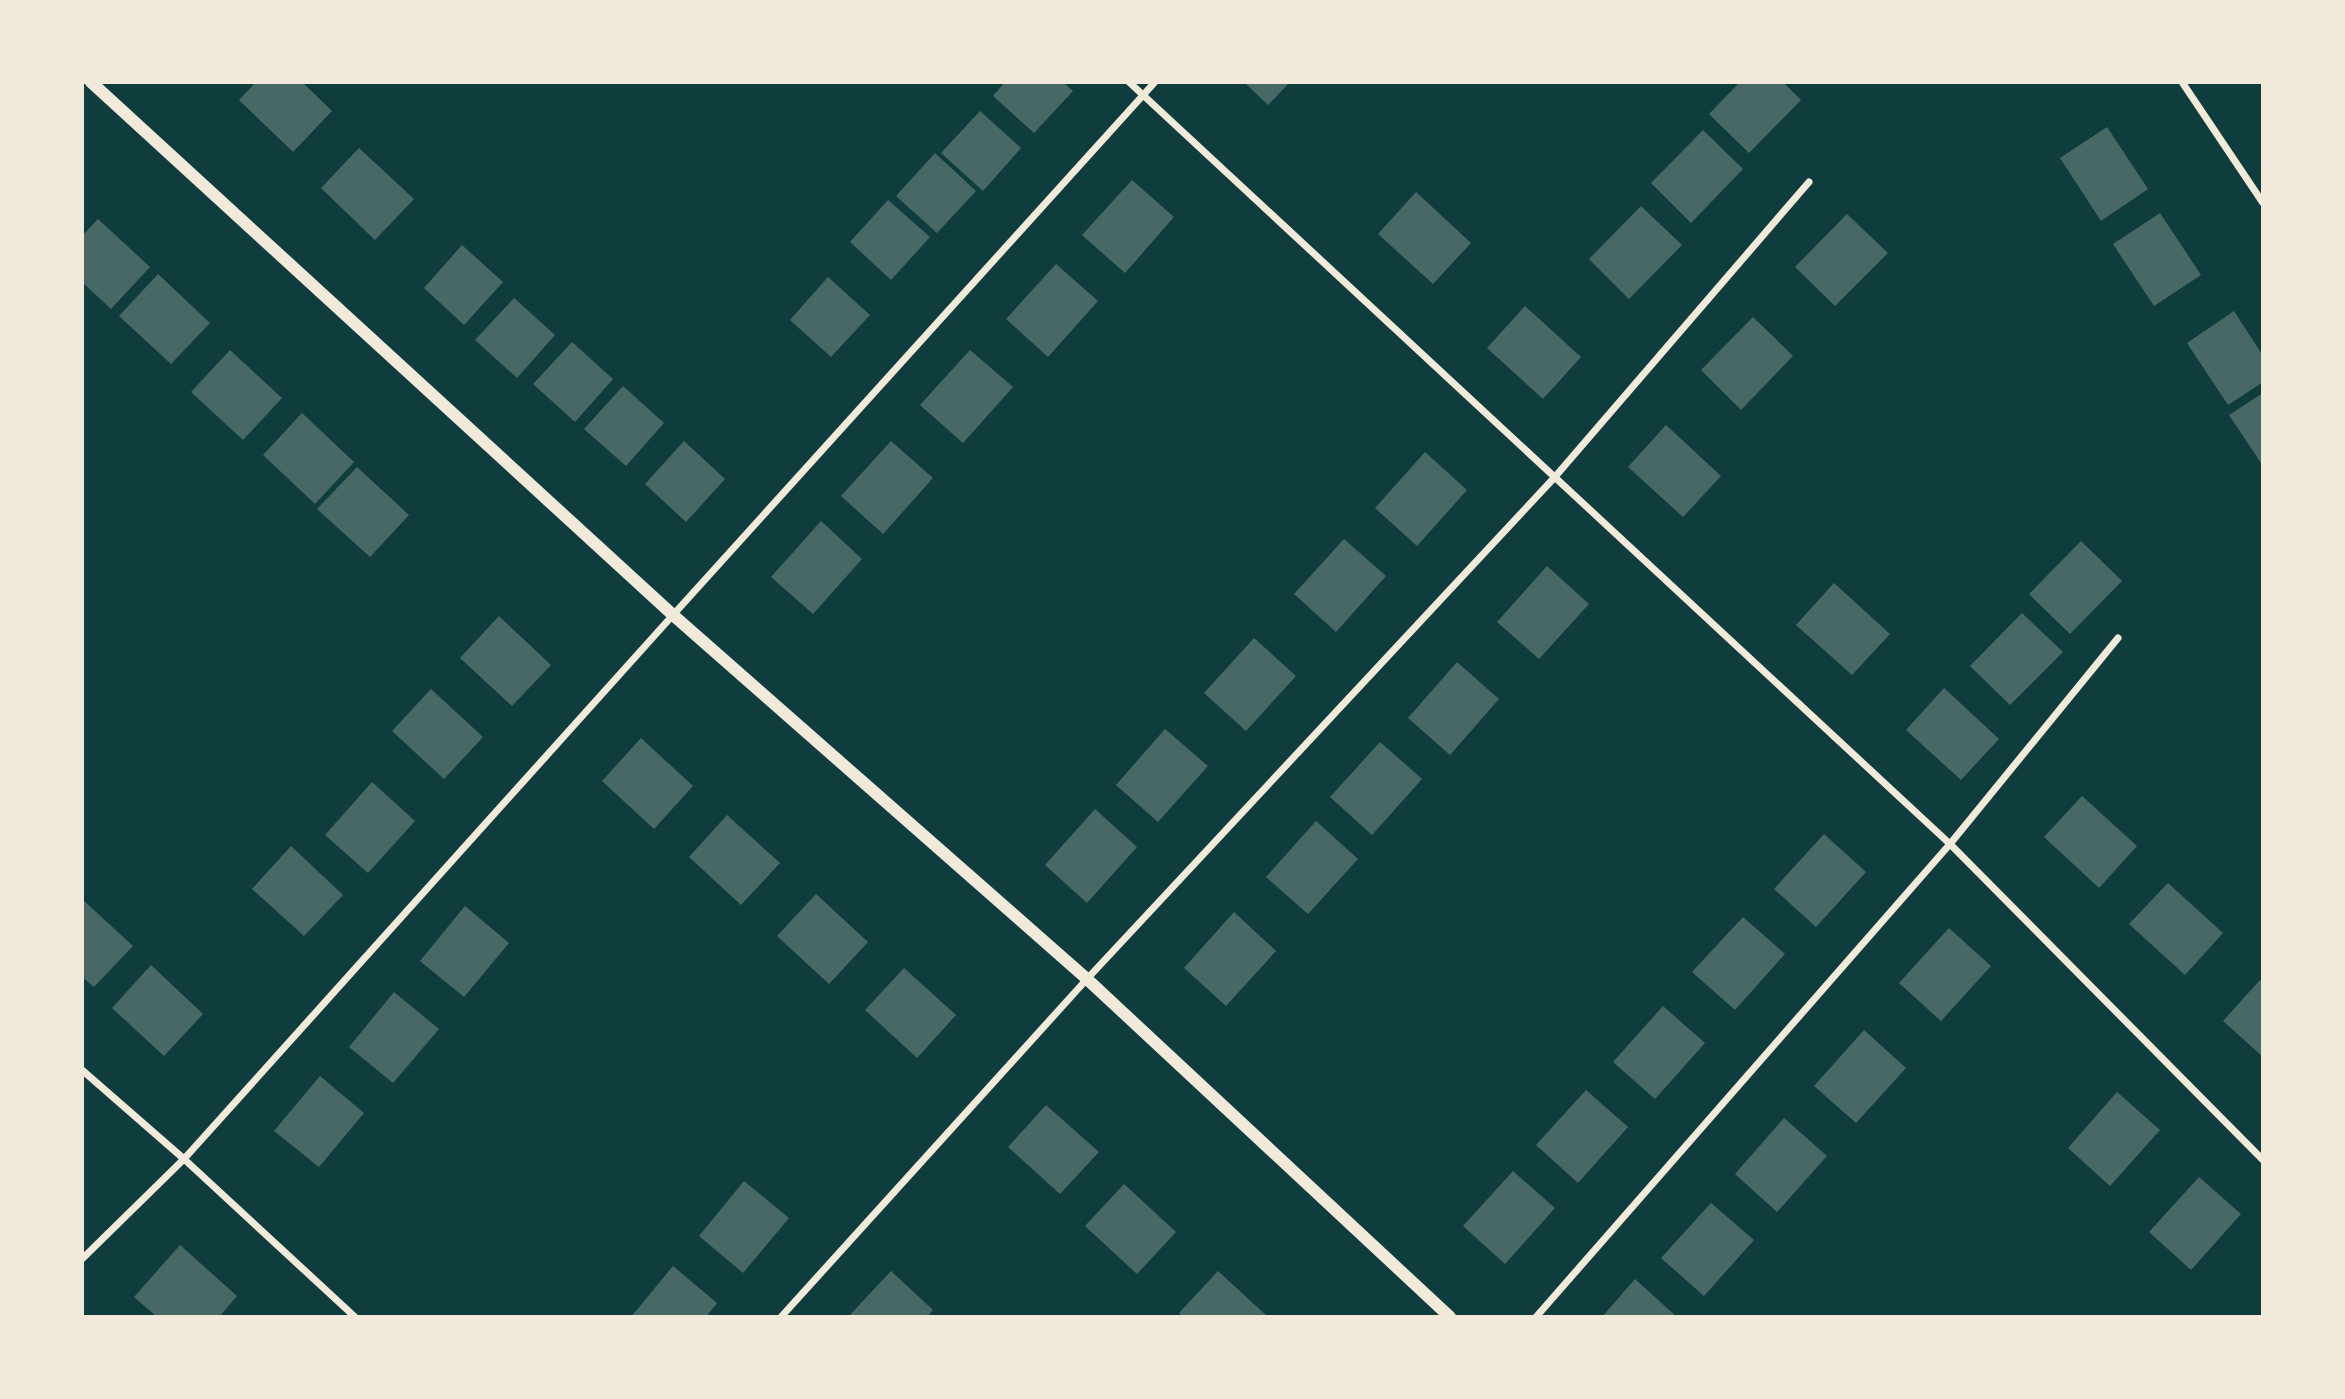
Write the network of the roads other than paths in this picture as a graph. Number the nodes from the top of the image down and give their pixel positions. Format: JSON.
{"nodes":[{"id":1,"x":91,"y":82,"type":"edge"},
{"id":2,"x":1129,"y":82,"type":"edge"},
{"id":3,"x":1155,"y":82,"type":"edge"},
{"id":4,"x":2182,"y":82,"type":"edge"},
{"id":5,"x":1143,"y":96,"type":"junction"},
{"id":6,"x":1810,"y":182,"type":"dead end"},
{"id":7,"x":2263,"y":203,"type":"edge"},
{"id":8,"x":1554,"y":478,"type":"junction"},
{"id":9,"x":673,"y":615,"type":"junction"},
{"id":10,"x":2118,"y":638,"type":"dead end"},
{"id":11,"x":1950,"y":844,"type":"junction"},
{"id":12,"x":1087,"y":979,"type":"junction"},
{"id":13,"x":82,"y":1070,"type":"edge"},
{"id":14,"x":184,"y":1159,"type":"junction"},
{"id":15,"x":2263,"y":1160,"type":"edge"},
{"id":16,"x":82,"y":1259,"type":"edge"},
{"id":17,"x":355,"y":1317,"type":"edge"},
{"id":18,"x":781,"y":1317,"type":"edge"},
{"id":19,"x":1450,"y":1317,"type":"edge"},
{"id":20,"x":1536,"y":1317,"type":"edge"}],
"edges":[{"from":1,"to":9,"type":"street"},
{"from":2,"to":5,"type":"street"},
{"from":3,"to":5,"type":"street"},
{"from":4,"to":7,"type":"street"},
{"from":5,"to":8,"type":"street"},
{"from":5,"to":9,"type":"street"},
{"from":6,"to":8,"type":"street"},
{"from":8,"to":11,"type":"street"},
{"from":8,"to":12,"type":"street"},
{"from":9,"to":12,"type":"street"},
{"from":9,"to":14,"type":"street"},
{"from":10,"to":11,"type":"street"},
{"from":11,"to":15,"type":"street"},
{"from":11,"to":20,"type":"street"},
{"from":12,"to":18,"type":"street"},
{"from":12,"to":19,"type":"street"},
{"from":13,"to":14,"type":"street"},
{"from":14,"to":16,"type":"street"},
{"from":14,"to":17,"type":"street"}]}
